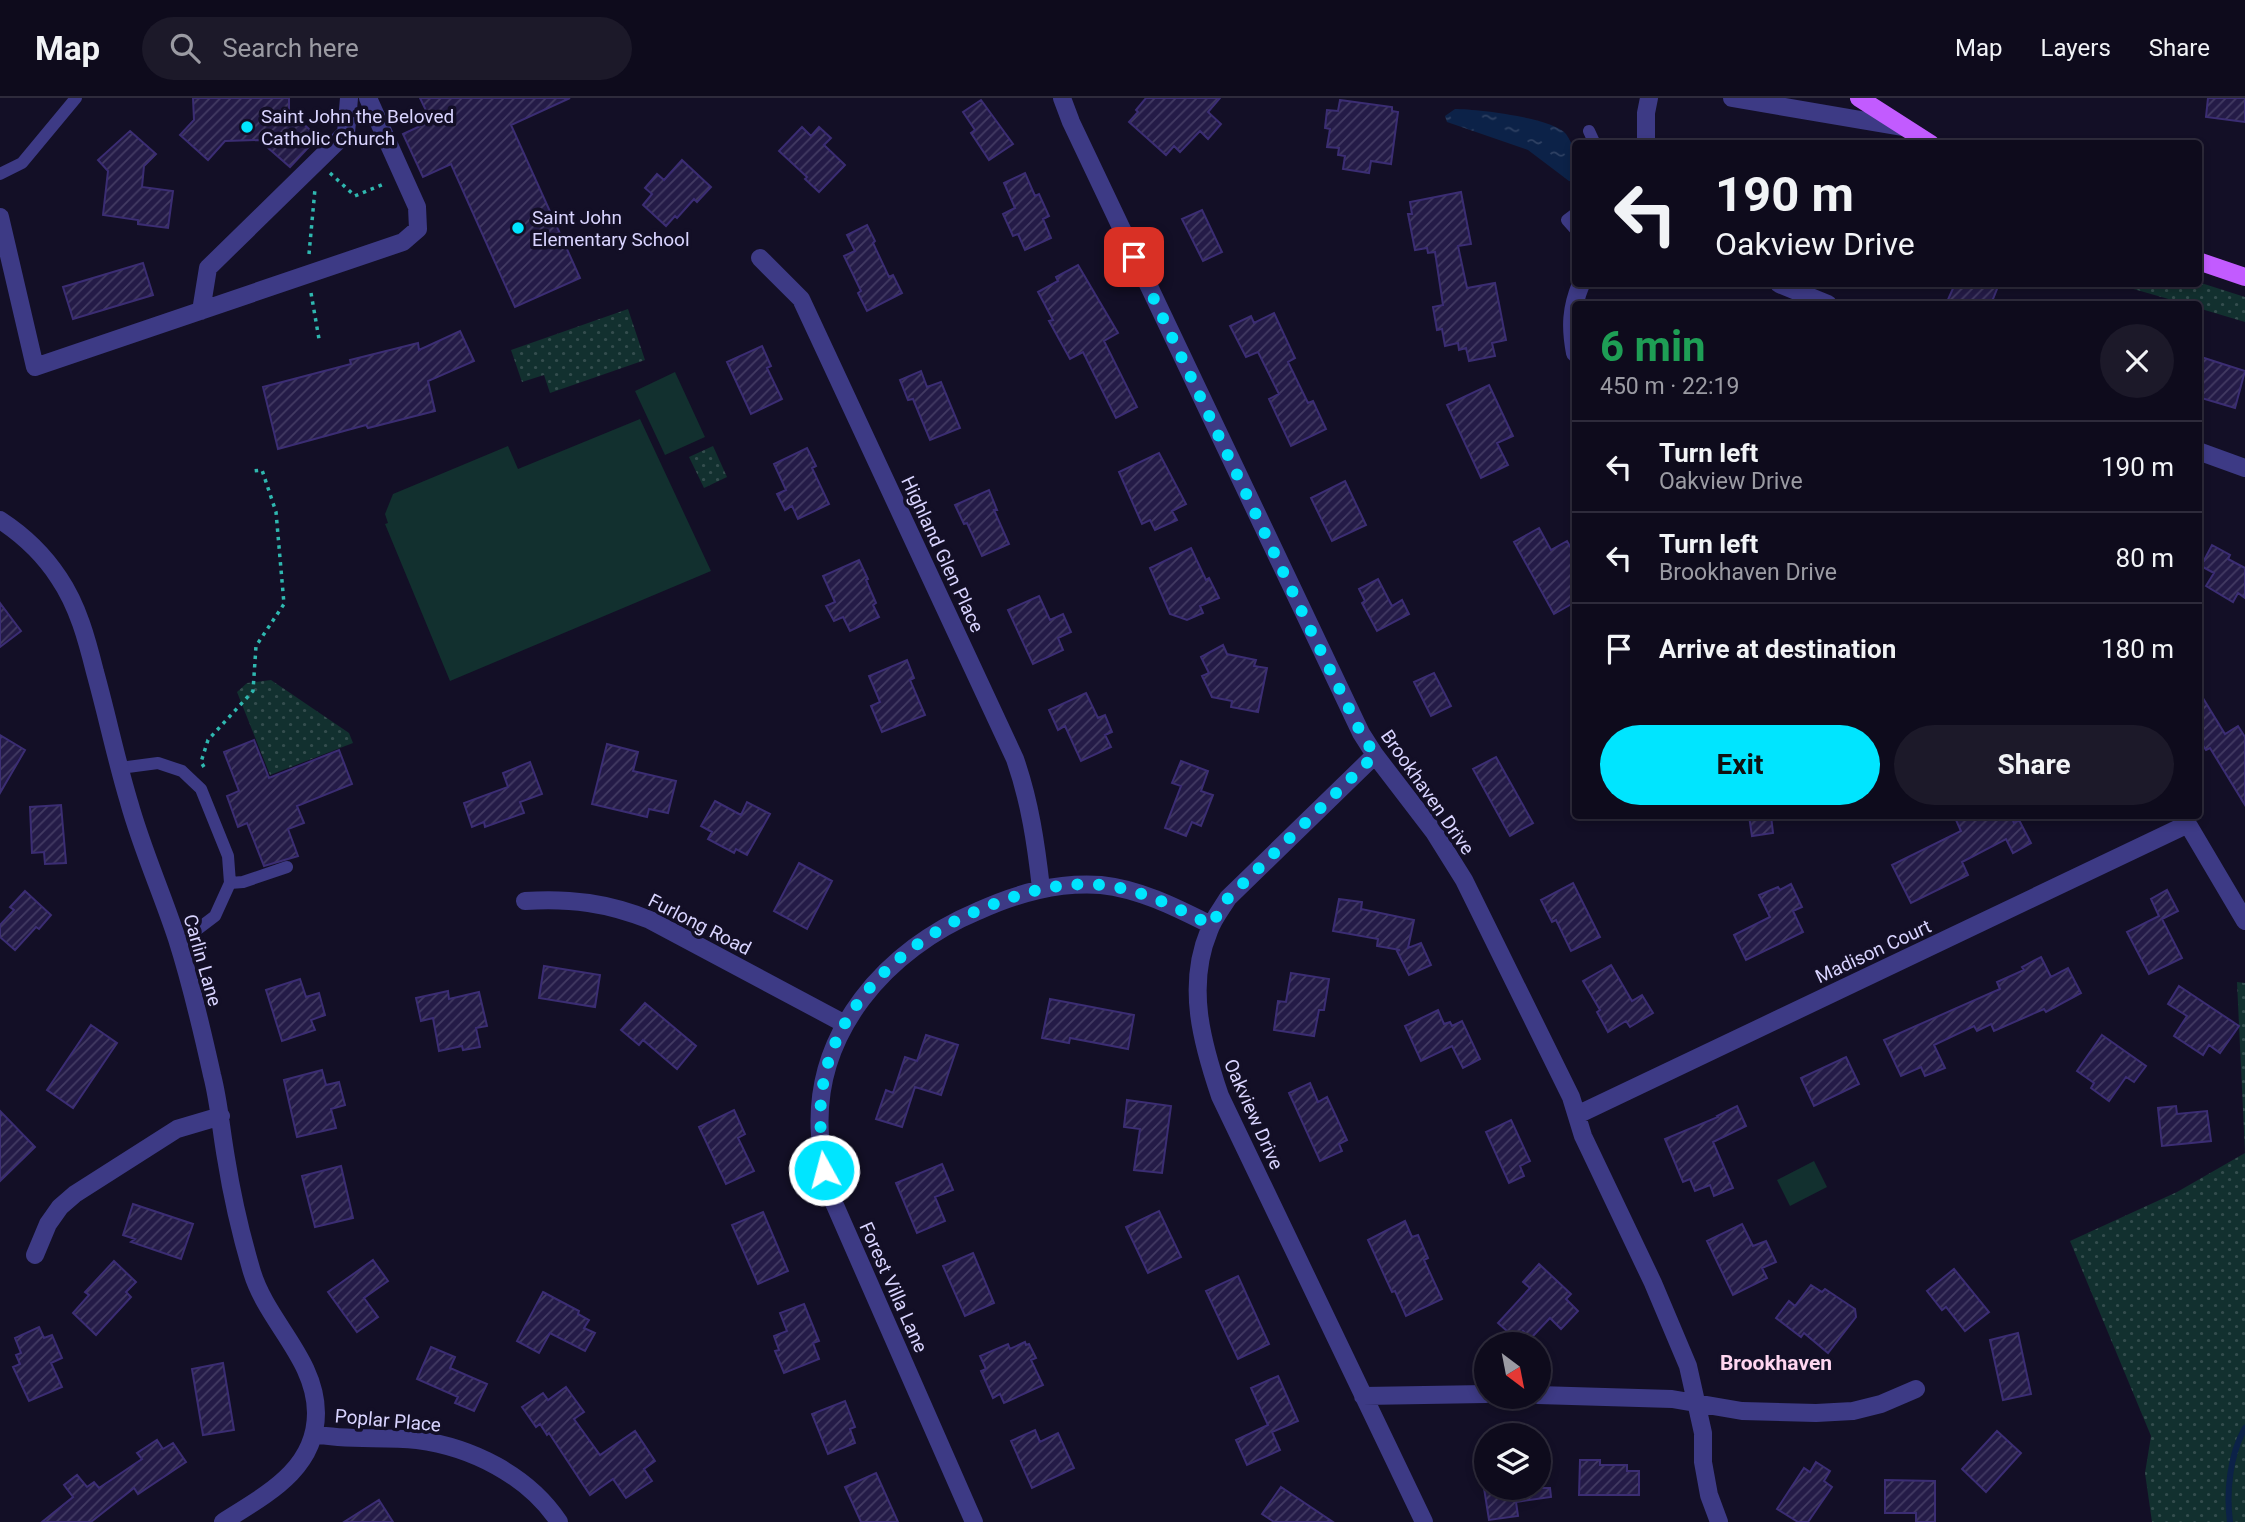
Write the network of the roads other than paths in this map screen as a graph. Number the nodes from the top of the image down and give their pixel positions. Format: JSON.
{"nodes":[{"id":1,"x":76,"y":98,"type":"edge"},
{"id":2,"x":349,"y":98,"type":"edge"},
{"id":3,"x":368,"y":98,"type":"edge"},
{"id":4,"x":1062,"y":98,"type":"edge"},
{"id":5,"x":1650,"y":98,"type":"edge"},
{"id":6,"x":1732,"y":98,"type":"edge"},
{"id":7,"x":1859,"y":98,"type":"edge"},
{"id":8,"x":1902,"y":127,"type":"junction"},
{"id":9,"x":1589,"y":131,"type":"dead end"},
{"id":10,"x":1593,"y":140,"type":"edge"},
{"id":11,"x":1646,"y":140,"type":"edge"},
{"id":12,"x":1924,"y":140,"type":"edge"},
{"id":13,"x":0,"y":174,"type":"edge"},
{"id":14,"x":0,"y":217,"type":"edge"},
{"id":15,"x":760,"y":258,"type":"dead end"},
{"id":16,"x":2202,"y":262,"type":"edge"},
{"id":17,"x":2245,"y":276,"type":"edge"},
{"id":18,"x":1786,"y":287,"type":"edge"},
{"id":19,"x":1821,"y":301,"type":"edge"},
{"id":20,"x":1572,"y":310,"type":"edge"},
{"id":21,"x":201,"y":311,"type":"junction"},
{"id":22,"x":1572,"y":336,"type":"edge"},
{"id":23,"x":2202,"y":453,"type":"edge"},
{"id":24,"x":2245,"y":468,"type":"edge"},
{"id":25,"x":0,"y":520,"type":"edge"},
{"id":26,"x":1375,"y":755,"type":"junction"},
{"id":27,"x":120,"y":768,"type":"junction"},
{"id":28,"x":2185,"y":820,"type":"edge"},
{"id":29,"x":287,"y":867,"type":"dead end"},
{"id":30,"x":230,"y":883,"type":"junction"},
{"id":31,"x":1041,"y":888,"type":"junction"},
{"id":32,"x":525,"y":901,"type":"dead end"},
{"id":33,"x":2245,"y":921,"type":"edge"},
{"id":34,"x":1211,"y":925,"type":"junction"},
{"id":35,"x":178,"y":944,"type":"junction"},
{"id":36,"x":845,"y":1024,"type":"junction"},
{"id":37,"x":1577,"y":1115,"type":"junction"},
{"id":38,"x":221,"y":1116,"type":"junction"},
{"id":39,"x":35,"y":1255,"type":"dead end"},
{"id":40,"x":1916,"y":1389,"type":"dead end"},
{"id":41,"x":1474,"y":1394,"type":"edge"},
{"id":42,"x":1551,"y":1395,"type":"edge"},
{"id":43,"x":1363,"y":1396,"type":"junction"},
{"id":44,"x":1697,"y":1403,"type":"junction"},
{"id":45,"x":314,"y":1434,"type":"junction"},
{"id":46,"x":223,"y":1522,"type":"edge"},
{"id":47,"x":559,"y":1522,"type":"edge"},
{"id":48,"x":974,"y":1522,"type":"edge"},
{"id":49,"x":1424,"y":1522,"type":"edge"},
{"id":50,"x":1719,"y":1522,"type":"edge"}],
"edges":[{"from":1,"to":13,"type":"lane"},
{"from":2,"to":21,"type":"street"},
{"from":3,"to":21,"type":"street"},
{"from":4,"to":26,"type":"street","name":"Brookhaven Drive"},
{"from":5,"to":11,"type":"street"},
{"from":6,"to":8,"type":"street"},
{"from":7,"to":8,"type":"main road"},
{"from":8,"to":12,"type":"main road"},
{"from":9,"to":10,"type":"lane"},
{"from":14,"to":21,"type":"street"},
{"from":15,"to":31,"type":"street","name":"Highland Glen Place"},
{"from":16,"to":17,"type":"main road"},
{"from":18,"to":19,"type":"street"},
{"from":20,"to":22,"type":"street"},
{"from":23,"to":24,"type":"street"},
{"from":25,"to":27,"type":"street","name":"Carlin Lane"},
{"from":26,"to":34,"type":"street","name":"Oakview Drive"},
{"from":26,"to":37,"type":"street","name":"Brookhaven Drive"},
{"from":27,"to":30,"type":"lane"},
{"from":27,"to":35,"type":"street","name":"Carlin Lane"},
{"from":28,"to":33,"type":"street"},
{"from":28,"to":37,"type":"street","name":"Madison Court"},
{"from":29,"to":30,"type":"lane"},
{"from":30,"to":35,"type":"lane"},
{"from":31,"to":34,"type":"street","name":"Forest Villa Lane"},
{"from":31,"to":36,"type":"street","name":"Forest Villa Lane"},
{"from":32,"to":36,"type":"street","name":"Furlong Road"},
{"from":34,"to":43,"type":"street","name":"Oakview Drive"},
{"from":35,"to":38,"type":"street","name":"Carlin Lane"},
{"from":36,"to":48,"type":"street","name":"Forest Villa Lane"},
{"from":37,"to":44,"type":"street","name":"Brookhaven Drive"},
{"from":38,"to":39,"type":"street"},
{"from":38,"to":45,"type":"street","name":"Carlin Lane"},
{"from":40,"to":44,"type":"street"},
{"from":41,"to":43,"type":"street"},
{"from":42,"to":44,"type":"street"},
{"from":43,"to":49,"type":"street","name":"Oakview Drive"},
{"from":44,"to":50,"type":"street","name":"Brookhaven Drive"},
{"from":45,"to":46,"type":"street"},
{"from":45,"to":47,"type":"street","name":"Poplar Place"}]}
